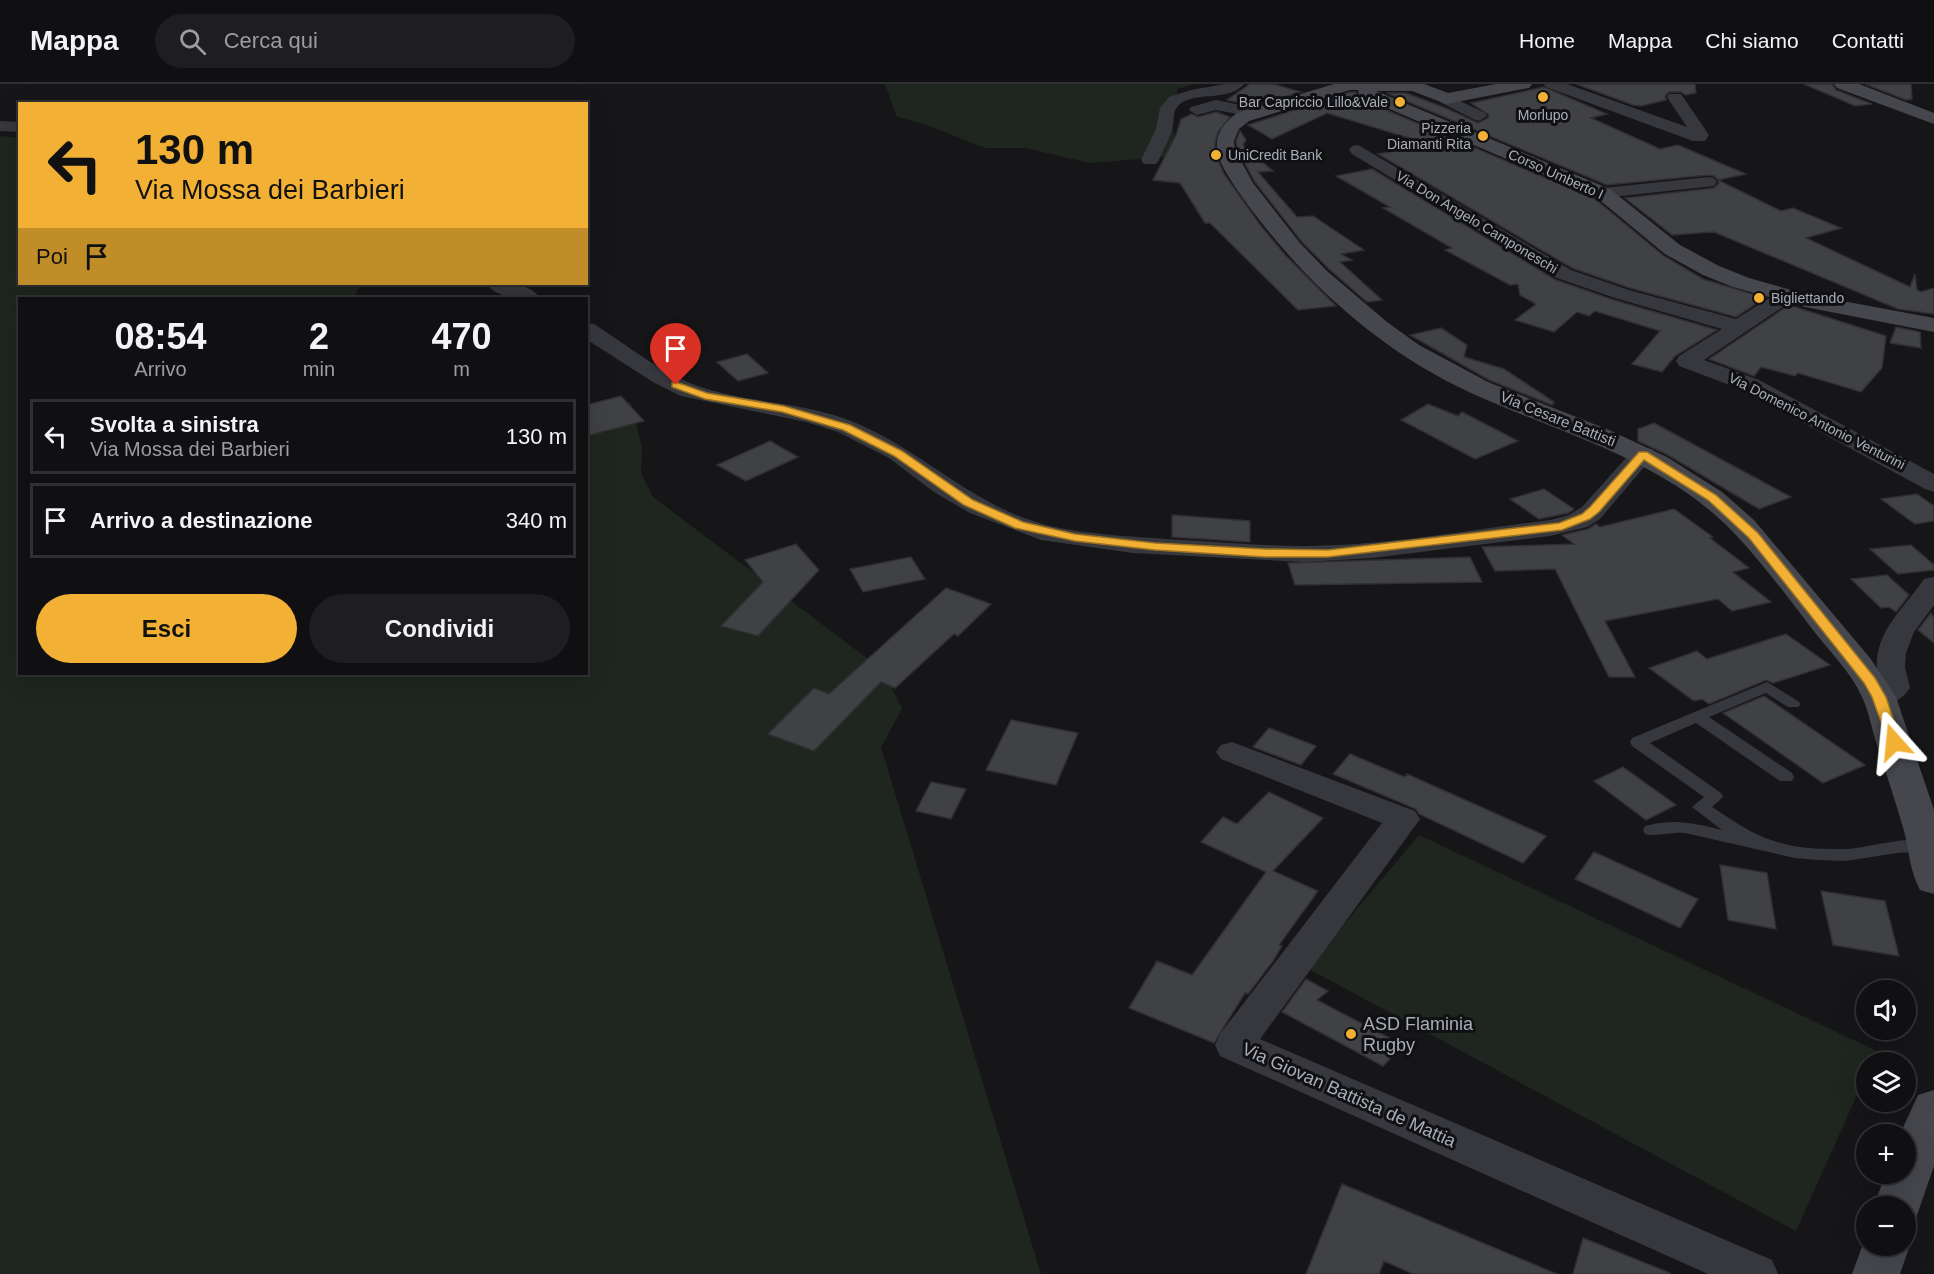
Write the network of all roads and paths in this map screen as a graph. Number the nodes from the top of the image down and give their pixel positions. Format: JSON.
{"nodes":[{"id":1,"x":1236,"y":84,"type":"edge"},
{"id":2,"x":1348,"y":84,"type":"edge"},
{"id":3,"x":1523,"y":84,"type":"edge"},
{"id":4,"x":1552,"y":84,"type":"edge"},
{"id":5,"x":1844,"y":84,"type":"edge"},
{"id":6,"x":1421,"y":85,"type":"edge"},
{"id":7,"x":1675,"y":97,"type":"dead end"},
{"id":8,"x":1446,"y":99,"type":"junction"},
{"id":9,"x":1254,"y":112,"type":"junction"},
{"id":10,"x":1479,"y":116,"type":"dead end"},
{"id":11,"x":1934,"y":119,"type":"edge"},
{"id":12,"x":0,"y":126,"type":"edge"},
{"id":13,"x":1164,"y":126,"type":"junction"},
{"id":14,"x":18,"y":127,"type":"edge"},
{"id":15,"x":1358,"y":150,"type":"dead end"},
{"id":16,"x":1150,"y":160,"type":"dead end"},
{"id":17,"x":1708,"y":182,"type":"dead end"},
{"id":18,"x":1603,"y":193,"type":"junction"},
{"id":19,"x":499,"y":285,"type":"edge"},
{"id":20,"x":1786,"y":296,"type":"junction"},
{"id":21,"x":528,"y":297,"type":"edge"},
{"id":22,"x":1934,"y":326,"type":"edge"},
{"id":23,"x":1739,"y":327,"type":"junction"},
{"id":24,"x":588,"y":330,"type":"edge"},
{"id":25,"x":1643,"y":454,"type":"junction"},
{"id":26,"x":1934,"y":484,"type":"edge"},
{"id":27,"x":1934,"y":585,"type":"edge"},
{"id":28,"x":1879,"y":697,"type":"junction"},
{"id":29,"x":1793,"y":704,"type":"dead end"},
{"id":30,"x":1698,"y":717,"type":"junction"},
{"id":31,"x":1232,"y":752,"type":"dead end"},
{"id":32,"x":1786,"y":777,"type":"dead end"},
{"id":33,"x":1651,"y":830,"type":"dead end"},
{"id":34,"x":1755,"y":843,"type":"junction"},
{"id":35,"x":1927,"y":847,"type":"junction"},
{"id":36,"x":1934,"y":880,"type":"edge"},
{"id":37,"x":1934,"y":1108,"type":"edge"},
{"id":38,"x":1901,"y":1196,"type":"edge"},
{"id":39,"x":1882,"y":1256,"type":"edge"},
{"id":40,"x":1756,"y":1274,"type":"edge"},
{"id":41,"x":1876,"y":1274,"type":"edge"}],
"edges":[{"from":1,"to":13,"type":"street"},
{"from":2,"to":6,"type":"street","name":"Via Cesare Battisti"},
{"from":2,"to":9,"type":"street","name":"Via Cesare Battisti"},
{"from":2,"to":18,"type":"street","name":"Corso Umberto I"},
{"from":3,"to":8,"type":"street"},
{"from":4,"to":7,"type":"street"},
{"from":5,"to":11,"type":"street"},
{"from":6,"to":8,"type":"street","name":"Via Cesare Battisti"},
{"from":8,"to":10,"type":"street"},
{"from":9,"to":13,"type":"street"},
{"from":9,"to":25,"type":"street","name":"Via Cesare Battisti"},
{"from":12,"to":14,"type":"street"},
{"from":13,"to":16,"type":"street"},
{"from":15,"to":23,"type":"street","name":"Via Don Angelo Camponeschi"},
{"from":17,"to":18,"type":"street"},
{"from":18,"to":20,"type":"street","name":"Corso Umberto I"},
{"from":19,"to":21,"type":"street"},
{"from":20,"to":22,"type":"street","name":"Corso Umberto I"},
{"from":20,"to":23,"type":"street"},
{"from":23,"to":26,"type":"street","name":"Via Domenico Antonio Venturini"},
{"from":24,"to":25,"type":"street"},
{"from":25,"to":28,"type":"street","name":"Via Cesare Battisti"},
{"from":27,"to":28,"type":"street"},
{"from":28,"to":35,"type":"street","name":"Via Cesare Battisti"},
{"from":29,"to":30,"type":"lane"},
{"from":30,"to":32,"type":"lane"},
{"from":30,"to":34,"type":"lane"},
{"from":31,"to":40,"type":"street","name":"Via Giovan Battista de Mattia"},
{"from":33,"to":34,"type":"lane"},
{"from":34,"to":35,"type":"lane"},
{"from":35,"to":36,"type":"street","name":"Via Cesare Battisti"},
{"from":37,"to":38,"type":"street"},
{"from":39,"to":41,"type":"street"}]}
